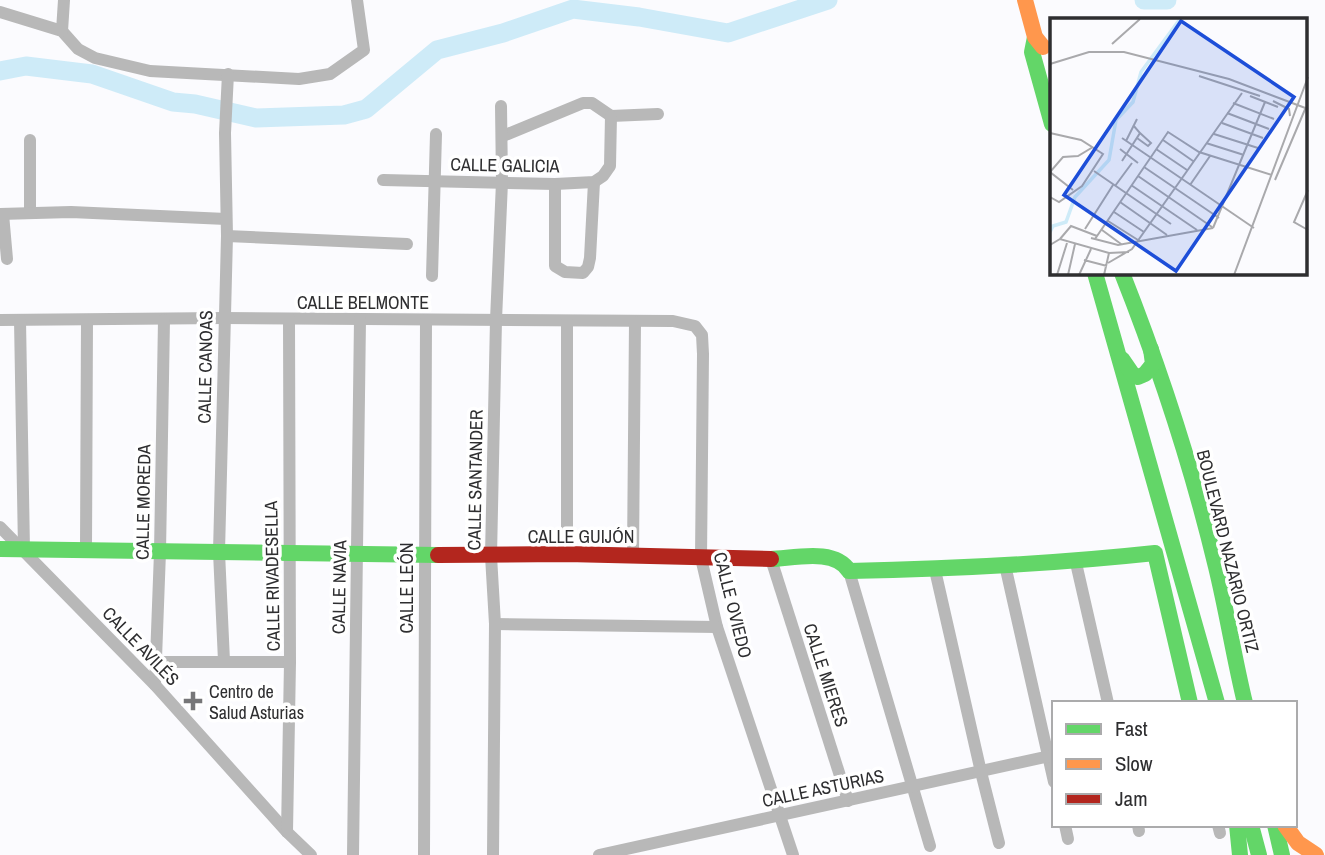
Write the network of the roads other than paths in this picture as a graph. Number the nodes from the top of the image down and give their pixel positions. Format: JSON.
{"nodes":[{"id":1,"x":64,"y":0,"type":"edge"},
{"id":2,"x":358,"y":0,"type":"edge"},
{"id":3,"x":1025,"y":0,"type":"edge"},
{"id":4,"x":0,"y":12,"type":"edge"},
{"id":5,"x":62,"y":31,"type":"junction"},
{"id":6,"x":1035,"y":37,"type":"junction"},
{"id":7,"x":1050,"y":69,"type":"edge"},
{"id":8,"x":228,"y":80,"type":"junction"},
{"id":9,"x":501,"y":106,"type":"dead end"},
{"id":10,"x":658,"y":114,"type":"dead end"},
{"id":11,"x":611,"y":116,"type":"junction"},
{"id":12,"x":1050,"y":117,"type":"edge"},
{"id":13,"x":436,"y":134,"type":"dead end"},
{"id":14,"x":503,"y":136,"type":"junction"},
{"id":15,"x":30,"y":140,"type":"dead end"},
{"id":16,"x":383,"y":180,"type":"dead end"},
{"id":17,"x":435,"y":181,"type":"junction"},
{"id":18,"x":502,"y":182,"type":"junction"},
{"id":19,"x":594,"y":182,"type":"junction"},
{"id":20,"x":555,"y":184,"type":"junction"},
{"id":21,"x":30,"y":211,"type":"junction"},
{"id":22,"x":2,"y":214,"type":"edge"},
{"id":23,"x":226,"y":219,"type":"junction"},
{"id":24,"x":226,"y":236,"type":"junction"},
{"id":25,"x":407,"y":244,"type":"dead end"},
{"id":26,"x":7,"y":259,"type":"dead end"},
{"id":27,"x":1096,"y":275,"type":"edge"},
{"id":28,"x":1123,"y":275,"type":"edge"},
{"id":29,"x":432,"y":276,"type":"dead end"},
{"id":30,"x":224,"y":318,"type":"junction"},
{"id":31,"x":289,"y":319,"type":"junction"},
{"id":32,"x":360,"y":319,"type":"junction"},
{"id":33,"x":0,"y":320,"type":"edge"},
{"id":34,"x":20,"y":320,"type":"junction"},
{"id":35,"x":87,"y":320,"type":"junction"},
{"id":36,"x":164,"y":320,"type":"junction"},
{"id":37,"x":426,"y":320,"type":"junction"},
{"id":38,"x":496,"y":320,"type":"junction"},
{"id":39,"x":568,"y":321,"type":"junction"},
{"id":40,"x":635,"y":322,"type":"junction"},
{"id":41,"x":1150,"y":343,"type":"junction"},
{"id":42,"x":1117,"y":349,"type":"junction"},
{"id":43,"x":703,"y":354,"type":"joint"},
{"id":44,"x":1170,"y":408,"type":"junction"},
{"id":45,"x":1137,"y":416,"type":"junction"},
{"id":46,"x":0,"y":527,"type":"edge"},
{"id":47,"x":0,"y":549,"type":"edge"},
{"id":48,"x":86,"y":549,"type":"junction"},
{"id":49,"x":24,"y":551,"type":"junction"},
{"id":50,"x":160,"y":552,"type":"junction"},
{"id":51,"x":219,"y":552,"type":"junction"},
{"id":52,"x":289,"y":552,"type":"junction"},
{"id":53,"x":357,"y":554,"type":"junction"},
{"id":54,"x":567,"y":554,"type":"junction"},
{"id":55,"x":424,"y":555,"type":"junction"},
{"id":56,"x":633,"y":555,"type":"junction"},
{"id":57,"x":491,"y":556,"type":"junction"},
{"id":58,"x":701,"y":558,"type":"junction"},
{"id":59,"x":771,"y":559,"type":"junction"},
{"id":60,"x":1076,"y":563,"type":"junction"},
{"id":61,"x":1005,"y":565,"type":"junction"},
{"id":62,"x":935,"y":570,"type":"junction"},
{"id":63,"x":849,"y":571,"type":"junction"},
{"id":64,"x":495,"y":624,"type":"junction"},
{"id":65,"x":717,"y":627,"type":"junction"},
{"id":66,"x":224,"y":661,"type":"junction"},
{"id":67,"x":156,"y":662,"type":"junction"},
{"id":68,"x":290,"y":662,"type":"junction"},
{"id":69,"x":155,"y":685,"type":"junction"},
{"id":70,"x":1108,"y":701,"type":"edge"},
{"id":71,"x":1190,"y":701,"type":"edge"},
{"id":72,"x":1216,"y":701,"type":"edge"},
{"id":73,"x":1245,"y":701,"type":"edge"},
{"id":74,"x":1051,"y":756,"type":"edge"},
{"id":75,"x":981,"y":772,"type":"junction"},
{"id":76,"x":913,"y":787,"type":"junction"},
{"id":77,"x":848,"y":801,"type":"junction"},
{"id":78,"x":781,"y":814,"type":"junction"},
{"id":79,"x":1065,"y":827,"type":"edge"},
{"id":80,"x":1237,"y":827,"type":"edge"},
{"id":81,"x":1252,"y":827,"type":"edge"},
{"id":82,"x":1275,"y":827,"type":"edge"},
{"id":83,"x":1285,"y":827,"type":"edge"},
{"id":84,"x":287,"y":832,"type":"junction"},
{"id":85,"x":1068,"y":839,"type":"dead end"},
{"id":86,"x":999,"y":843,"type":"dead end"},
{"id":87,"x":930,"y":846,"type":"dead end"},
{"id":88,"x":311,"y":855,"type":"edge"},
{"id":89,"x":353,"y":855,"type":"edge"},
{"id":90,"x":424,"y":855,"type":"edge"},
{"id":91,"x":493,"y":855,"type":"edge"},
{"id":92,"x":599,"y":855,"type":"edge"},
{"id":93,"x":793,"y":855,"type":"edge"},
{"id":94,"x":1240,"y":855,"type":"edge"},
{"id":95,"x":1259,"y":855,"type":"edge"},
{"id":96,"x":1282,"y":855,"type":"edge"},
{"id":97,"x":1316,"y":855,"type":"edge"}],
"edges":[{"from":1,"to":5,"type":"street"},
{"from":2,"to":8,"type":"street"},
{"from":3,"to":6,"type":"main road"},
{"from":4,"to":5,"type":"street"},
{"from":5,"to":8,"type":"street"},
{"from":6,"to":7,"type":"main road"},
{"from":6,"to":12,"type":"main road"},
{"from":8,"to":23,"type":"street","name":"CALLE CANOAS"},
{"from":9,"to":14,"type":"street","name":"CALLE SANTANDER"},
{"from":10,"to":11,"type":"street"},
{"from":11,"to":14,"type":"street"},
{"from":11,"to":19,"type":"street"},
{"from":13,"to":17,"type":"street"},
{"from":14,"to":18,"type":"street","name":"CALLE SANTANDER"},
{"from":15,"to":21,"type":"street"},
{"from":16,"to":17,"type":"street","name":"CALLE GALICIA"},
{"from":17,"to":18,"type":"street","name":"CALLE GALICIA"},
{"from":17,"to":29,"type":"street"},
{"from":18,"to":20,"type":"street","name":"CALLE GALICIA"},
{"from":18,"to":38,"type":"street","name":"CALLE SANTANDER"},
{"from":19,"to":20,"type":"street","name":"CALLE GALICIA"},
{"from":19,"to":20,"type":"street"},
{"from":21,"to":22,"type":"street"},
{"from":21,"to":23,"type":"street"},
{"from":22,"to":26,"type":"street"},
{"from":23,"to":24,"type":"street","name":"CALLE CANOAS"},
{"from":24,"to":25,"type":"street"},
{"from":24,"to":30,"type":"street","name":"CALLE CANOAS"},
{"from":27,"to":42,"type":"main road","name":"BOULEVARD NAZARIO ORTIZ"},
{"from":28,"to":41,"type":"main road","name":"BOULEVARD NAZARIO ORTIZ"},
{"from":30,"to":31,"type":"street","name":"CALLE BELMONTE"},
{"from":30,"to":36,"type":"street","name":"CALLE BELMONTE"},
{"from":30,"to":51,"type":"street","name":"CALLE CANOAS"},
{"from":31,"to":32,"type":"street","name":"CALLE BELMONTE"},
{"from":31,"to":52,"type":"street","name":"CALLE RIVADESELLA"},
{"from":32,"to":37,"type":"street","name":"CALLE BELMONTE"},
{"from":32,"to":53,"type":"street","name":"CALLE NAVIA"},
{"from":33,"to":34,"type":"street","name":"CALLE BELMONTE"},
{"from":34,"to":35,"type":"street","name":"CALLE BELMONTE"},
{"from":34,"to":49,"type":"street"},
{"from":35,"to":36,"type":"street","name":"CALLE BELMONTE"},
{"from":35,"to":48,"type":"street"},
{"from":36,"to":50,"type":"street","name":"CALLE MOREDA"},
{"from":37,"to":38,"type":"street","name":"CALLE BELMONTE"},
{"from":37,"to":55,"type":"street","name":"CALLE LEÓN"},
{"from":38,"to":39,"type":"street","name":"CALLE BELMONTE"},
{"from":38,"to":57,"type":"street","name":"CALLE SANTANDER"},
{"from":39,"to":40,"type":"street","name":"CALLE BELMONTE"},
{"from":39,"to":54,"type":"street"},
{"from":40,"to":43,"type":"street","name":"CALLE BELMONTE"},
{"from":40,"to":56,"type":"street"},
{"from":41,"to":42,"type":"main road","name":"BOULEVARD NAZARIO ORTIZ"},
{"from":41,"to":44,"type":"main road","name":"BOULEVARD NAZARIO ORTIZ"},
{"from":42,"to":45,"type":"main road","name":"BOULEVARD NAZARIO ORTIZ"},
{"from":43,"to":58,"type":"street","name":"CALLE OVIEDO"},
{"from":44,"to":45,"type":"main road","name":"BOULEVARD NAZARIO ORTIZ"},
{"from":44,"to":73,"type":"main road","name":"BOULEVARD NAZARIO ORTIZ"},
{"from":45,"to":72,"type":"main road","name":"BOULEVARD NAZARIO ORTIZ"},
{"from":46,"to":49,"type":"street","name":"CALLE AVILÉS"},
{"from":47,"to":49,"type":"main road","name":"CALLE GUIJÓN"},
{"from":48,"to":49,"type":"main road","name":"CALLE GUIJÓN"},
{"from":48,"to":50,"type":"main road","name":"CALLE GUIJÓN"},
{"from":49,"to":69,"type":"street","name":"CALLE AVILÉS"},
{"from":50,"to":51,"type":"main road","name":"CALLE GUIJÓN"},
{"from":50,"to":67,"type":"street","name":"CALLE MOREDA"},
{"from":51,"to":52,"type":"main road","name":"CALLE GUIJÓN"},
{"from":51,"to":66,"type":"street","name":"CALLE CANOAS"},
{"from":52,"to":53,"type":"main road","name":"CALLE GUIJÓN"},
{"from":52,"to":68,"type":"street","name":"CALLE RIVADESELLA"},
{"from":53,"to":55,"type":"main road","name":"CALLE GUIJÓN"},
{"from":53,"to":89,"type":"street","name":"CALLE NAVIA"},
{"from":54,"to":56,"type":"main road","name":"CALLE GUIJÓN"},
{"from":54,"to":57,"type":"main road","name":"CALLE GUIJÓN"},
{"from":55,"to":57,"type":"main road","name":"CALLE GUIJÓN"},
{"from":55,"to":90,"type":"street","name":"CALLE LEÓN"},
{"from":56,"to":58,"type":"main road","name":"CALLE GUIJÓN"},
{"from":57,"to":64,"type":"street","name":"CALLE SANTANDER"},
{"from":58,"to":59,"type":"main road","name":"CALLE GUIJÓN"},
{"from":58,"to":65,"type":"street","name":"CALLE OVIEDO"},
{"from":59,"to":63,"type":"main road","name":"CALLE GUIJÓN"},
{"from":59,"to":77,"type":"street","name":"CALLE MIERES"},
{"from":60,"to":61,"type":"main road","name":"CALLE GUIJÓN"},
{"from":60,"to":70,"type":"street"},
{"from":60,"to":71,"type":"main road","name":"CALLE GUIJÓN"},
{"from":61,"to":62,"type":"main road","name":"CALLE GUIJÓN"},
{"from":61,"to":74,"type":"street"},
{"from":62,"to":63,"type":"main road","name":"CALLE GUIJÓN"},
{"from":62,"to":75,"type":"street"},
{"from":63,"to":76,"type":"street"},
{"from":64,"to":65,"type":"street"},
{"from":64,"to":91,"type":"street","name":"CALLE SANTANDER"},
{"from":65,"to":78,"type":"street","name":"CALLE OVIEDO"},
{"from":66,"to":67,"type":"street"},
{"from":66,"to":68,"type":"street"},
{"from":67,"to":69,"type":"street","name":"CALLE MOREDA"},
{"from":68,"to":84,"type":"street","name":"CALLE RIVADESELLA"},
{"from":69,"to":84,"type":"street","name":"CALLE AVILÉS"},
{"from":74,"to":75,"type":"street","name":"CALLE ASTURIAS"},
{"from":75,"to":76,"type":"street","name":"CALLE ASTURIAS"},
{"from":75,"to":86,"type":"street"},
{"from":76,"to":77,"type":"street","name":"CALLE ASTURIAS"},
{"from":76,"to":87,"type":"street"},
{"from":77,"to":78,"type":"street","name":"CALLE ASTURIAS"},
{"from":78,"to":92,"type":"street","name":"CALLE ASTURIAS"},
{"from":78,"to":93,"type":"street","name":"CALLE OVIEDO"},
{"from":79,"to":85,"type":"street"},
{"from":80,"to":94,"type":"main road"},
{"from":81,"to":95,"type":"main road"},
{"from":82,"to":96,"type":"main road"},
{"from":83,"to":97,"type":"main road"},
{"from":84,"to":88,"type":"street","name":"CALLE AVILÉS"}]}
